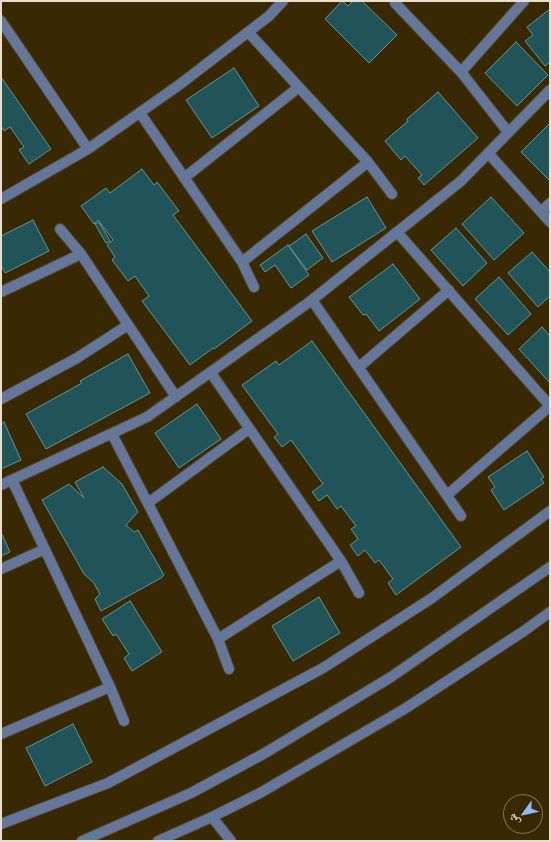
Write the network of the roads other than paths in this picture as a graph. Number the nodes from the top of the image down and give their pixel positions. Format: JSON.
{"nodes":[{"id":1,"x":283,"y":1,"type":"edge"},
{"id":2,"x":524,"y":1,"type":"edge"},
{"id":3,"x":395,"y":2,"type":"edge"},
{"id":4,"x":1,"y":21,"type":"edge"},
{"id":5,"x":248,"y":32,"type":"junction"},
{"id":6,"x":461,"y":72,"type":"junction"},
{"id":7,"x":299,"y":87,"type":"junction"},
{"id":8,"x":550,"y":90,"type":"edge"},
{"id":9,"x":140,"y":113,"type":"junction"},
{"id":10,"x":508,"y":132,"type":"junction"},
{"id":11,"x":88,"y":149,"type":"junction"},
{"id":12,"x":488,"y":153,"type":"junction"},
{"id":13,"x":368,"y":162,"type":"junction"},
{"id":14,"x":184,"y":178,"type":"junction"},
{"id":15,"x":392,"y":194,"type":"dead end"},
{"id":16,"x":1,"y":199,"type":"edge"},
{"id":17,"x":550,"y":203,"type":"edge"},
{"id":18,"x":541,"y":212,"type":"junction"},
{"id":19,"x":550,"y":222,"type":"edge"},
{"id":20,"x":60,"y":229,"type":"dead end"},
{"id":21,"x":397,"y":232,"type":"junction"},
{"id":22,"x":81,"y":254,"type":"junction"},
{"id":23,"x":242,"y":262,"type":"junction"},
{"id":24,"x":254,"y":287,"type":"dead end"},
{"id":25,"x":449,"y":290,"type":"junction"},
{"id":26,"x":1,"y":292,"type":"edge"},
{"id":27,"x":312,"y":300,"type":"junction"},
{"id":28,"x":128,"y":325,"type":"junction"},
{"id":29,"x":359,"y":367,"type":"junction"},
{"id":30,"x":211,"y":373,"type":"junction"},
{"id":31,"x":176,"y":398,"type":"junction"},
{"id":32,"x":1,"y":399,"type":"edge"},
{"id":33,"x":550,"y":406,"type":"edge"},
{"id":34,"x":249,"y":429,"type":"junction"},
{"id":35,"x":112,"y":434,"type":"junction"},
{"id":36,"x":12,"y":480,"type":"junction"},
{"id":37,"x":1,"y":485,"type":"edge"},
{"id":38,"x":447,"y":495,"type":"junction"},
{"id":39,"x":148,"y":503,"type":"junction"},
{"id":40,"x":550,"y":511,"type":"edge"},
{"id":41,"x":461,"y":516,"type":"dead end"},
{"id":42,"x":45,"y":549,"type":"junction"},
{"id":43,"x":341,"y":561,"type":"junction"},
{"id":44,"x":550,"y":568,"type":"edge"},
{"id":45,"x":1,"y":569,"type":"edge"},
{"id":46,"x":359,"y":594,"type":"dead end"},
{"id":47,"x":550,"y":612,"type":"edge"},
{"id":48,"x":218,"y":639,"type":"junction"},
{"id":49,"x":230,"y":669,"type":"dead end"},
{"id":50,"x":110,"y":688,"type":"junction"},
{"id":51,"x":124,"y":721,"type":"dead end"},
{"id":52,"x":1,"y":734,"type":"edge"},
{"id":53,"x":212,"y":817,"type":"junction"},
{"id":54,"x":1,"y":824,"type":"edge"},
{"id":55,"x":82,"y":841,"type":"edge"},
{"id":56,"x":158,"y":841,"type":"edge"},
{"id":57,"x":231,"y":841,"type":"edge"}],
"edges":[{"from":1,"to":5,"type":"street"},
{"from":2,"to":6,"type":"street"},
{"from":3,"to":6,"type":"street"},
{"from":4,"to":11,"type":"street"},
{"from":5,"to":7,"type":"street"},
{"from":5,"to":9,"type":"street"},
{"from":6,"to":10,"type":"street"},
{"from":7,"to":13,"type":"street"},
{"from":7,"to":14,"type":"street"},
{"from":8,"to":10,"type":"street"},
{"from":9,"to":11,"type":"street"},
{"from":9,"to":14,"type":"street"},
{"from":10,"to":12,"type":"street"},
{"from":11,"to":16,"type":"street"},
{"from":12,"to":18,"type":"street"},
{"from":12,"to":21,"type":"street"},
{"from":13,"to":15,"type":"street"},
{"from":13,"to":23,"type":"street"},
{"from":14,"to":23,"type":"street"},
{"from":17,"to":18,"type":"street"},
{"from":18,"to":19,"type":"street"},
{"from":20,"to":22,"type":"street"},
{"from":21,"to":25,"type":"street"},
{"from":21,"to":27,"type":"street"},
{"from":22,"to":26,"type":"street"},
{"from":22,"to":28,"type":"street"},
{"from":23,"to":24,"type":"street"},
{"from":25,"to":29,"type":"street"},
{"from":25,"to":33,"type":"street"},
{"from":27,"to":29,"type":"street"},
{"from":27,"to":30,"type":"street"},
{"from":28,"to":31,"type":"street"},
{"from":28,"to":32,"type":"street"},
{"from":29,"to":38,"type":"street"},
{"from":30,"to":31,"type":"street"},
{"from":30,"to":34,"type":"street"},
{"from":31,"to":35,"type":"street"},
{"from":33,"to":38,"type":"street"},
{"from":34,"to":39,"type":"street"},
{"from":34,"to":43,"type":"street"},
{"from":35,"to":36,"type":"street"},
{"from":35,"to":39,"type":"street"},
{"from":36,"to":37,"type":"street"},
{"from":36,"to":42,"type":"street"},
{"from":38,"to":41,"type":"street"},
{"from":39,"to":48,"type":"street"},
{"from":40,"to":54,"type":"street"},
{"from":42,"to":45,"type":"street"},
{"from":42,"to":50,"type":"street"},
{"from":43,"to":46,"type":"street"},
{"from":43,"to":48,"type":"street"},
{"from":44,"to":55,"type":"street"},
{"from":47,"to":53,"type":"street"},
{"from":48,"to":49,"type":"street"},
{"from":50,"to":51,"type":"street"},
{"from":50,"to":52,"type":"street"},
{"from":53,"to":56,"type":"street"},
{"from":53,"to":57,"type":"street"}]}
